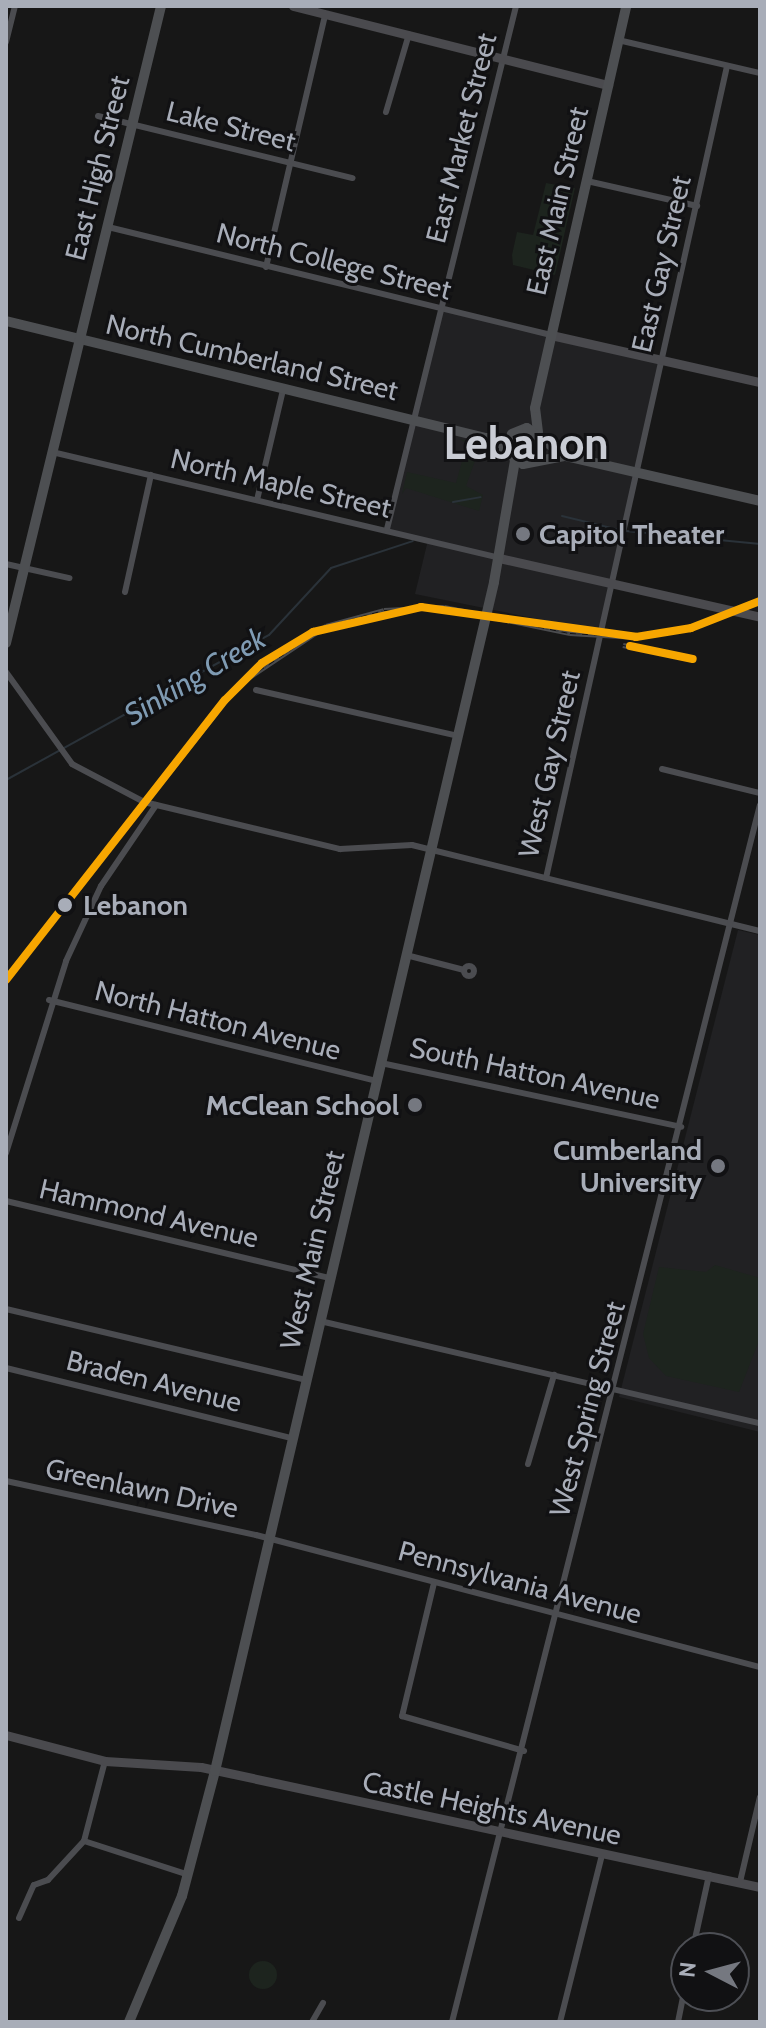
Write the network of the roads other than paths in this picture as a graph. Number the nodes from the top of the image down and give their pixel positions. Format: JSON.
{"nodes":[{"id":1,"x":15,"y":6,"type":"edge"},
{"id":2,"x":161,"y":6,"type":"edge"},
{"id":3,"x":293,"y":6,"type":"edge"},
{"id":4,"x":516,"y":6,"type":"edge"},
{"id":5,"x":626,"y":6,"type":"edge"},
{"id":6,"x":305,"y":7,"type":"edge"},
{"id":7,"x":325,"y":15,"type":"junction"},
{"id":8,"x":409,"y":34,"type":"junction"},
{"id":9,"x":618,"y":40,"type":"junction"},
{"id":10,"x":6,"y":42,"type":"edge"},
{"id":11,"x":503,"y":60,"type":"junction"},
{"id":12,"x":727,"y":66,"type":"junction"},
{"id":13,"x":760,"y":73,"type":"edge"},
{"id":14,"x":608,"y":85,"type":"junction"},
{"id":15,"x":386,"y":112,"type":"dead end"},
{"id":16,"x":98,"y":116,"type":"dead end"},
{"id":17,"x":132,"y":124,"type":"junction"},
{"id":18,"x":290,"y":163,"type":"junction"},
{"id":19,"x":353,"y":178,"type":"dead end"},
{"id":20,"x":587,"y":181,"type":"junction"},
{"id":21,"x":697,"y":206,"type":"junction"},
{"id":22,"x":107,"y":227,"type":"junction"},
{"id":23,"x":266,"y":267,"type":"junction"},
{"id":24,"x":442,"y":311,"type":"junction"},
{"id":25,"x":6,"y":321,"type":"edge"},
{"id":26,"x":551,"y":335,"type":"junction"},
{"id":27,"x":79,"y":340,"type":"junction"},
{"id":28,"x":663,"y":360,"type":"junction"},
{"id":29,"x":760,"y":382,"type":"edge"},
{"id":30,"x":283,"y":390,"type":"junction"},
{"id":31,"x":535,"y":408,"type":"junction"},
{"id":32,"x":414,"y":420,"type":"junction"},
{"id":33,"x":516,"y":432,"type":"junction"},
{"id":34,"x":540,"y":435,"type":"junction"},
{"id":35,"x":487,"y":438,"type":"junction"},
{"id":36,"x":508,"y":451,"type":"junction"},
{"id":37,"x":52,"y":452,"type":"junction"},
{"id":38,"x":565,"y":456,"type":"junction"},
{"id":39,"x":515,"y":461,"type":"junction"},
{"id":40,"x":535,"y":461,"type":"junction"},
{"id":41,"x":638,"y":472,"type":"junction"},
{"id":42,"x":151,"y":475,"type":"junction"},
{"id":43,"x":517,"y":482,"type":"junction"},
{"id":44,"x":257,"y":500,"type":"junction"},
{"id":45,"x":760,"y":501,"type":"edge"},
{"id":46,"x":387,"y":529,"type":"junction"},
{"id":47,"x":499,"y":558,"type":"junction"},
{"id":48,"x":6,"y":564,"type":"edge"},
{"id":49,"x":24,"y":568,"type":"junction"},
{"id":50,"x":69,"y":578,"type":"dead end"},
{"id":51,"x":612,"y":583,"type":"junction"},
{"id":52,"x":125,"y":592,"type":"dead end"},
{"id":53,"x":760,"y":617,"type":"edge"},
{"id":54,"x":6,"y":643,"type":"edge"},
{"id":55,"x":6,"y":672,"type":"edge"},
{"id":56,"x":256,"y":690,"type":"dead end"},
{"id":57,"x":458,"y":736,"type":"junction"},
{"id":58,"x":662,"y":769,"type":"dead end"},
{"id":59,"x":760,"y":793,"type":"edge"},
{"id":60,"x":156,"y":805,"type":"junction"},
{"id":61,"x":760,"y":805,"type":"edge"},
{"id":62,"x":431,"y":850,"type":"junction"},
{"id":63,"x":546,"y":878,"type":"junction"},
{"id":64,"x":731,"y":923,"type":"junction"},
{"id":65,"x":760,"y":931,"type":"edge"},
{"id":66,"x":406,"y":955,"type":"junction"},
{"id":67,"x":464,"y":970,"type":"dead end"},
{"id":68,"x":49,"y":1000,"type":"junction"},
{"id":69,"x":381,"y":1063,"type":"junction"},
{"id":70,"x":376,"y":1081,"type":"junction"},
{"id":71,"x":681,"y":1127,"type":"junction"},
{"id":72,"x":6,"y":1153,"type":"edge"},
{"id":73,"x":6,"y":1201,"type":"edge"},
{"id":74,"x":330,"y":1278,"type":"junction"},
{"id":75,"x":6,"y":1309,"type":"edge"},
{"id":76,"x":320,"y":1321,"type":"junction"},
{"id":77,"x":6,"y":1368,"type":"edge"},
{"id":78,"x":554,"y":1375,"type":"junction"},
{"id":79,"x":306,"y":1380,"type":"junction"},
{"id":80,"x":616,"y":1389,"type":"junction"},
{"id":81,"x":760,"y":1423,"type":"edge"},
{"id":82,"x":292,"y":1438,"type":"junction"},
{"id":83,"x":528,"y":1464,"type":"dead end"},
{"id":84,"x":6,"y":1481,"type":"edge"},
{"id":85,"x":269,"y":1539,"type":"junction"},
{"id":86,"x":434,"y":1583,"type":"junction"},
{"id":87,"x":556,"y":1614,"type":"junction"},
{"id":88,"x":760,"y":1667,"type":"edge"},
{"id":89,"x":6,"y":1735,"type":"edge"},
{"id":90,"x":524,"y":1751,"type":"junction"},
{"id":91,"x":105,"y":1761,"type":"junction"},
{"id":92,"x":215,"y":1771,"type":"junction"},
{"id":93,"x":760,"y":1797,"type":"edge"},
{"id":94,"x":505,"y":1834,"type":"junction"},
{"id":95,"x":84,"y":1841,"type":"junction"},
{"id":96,"x":602,"y":1855,"type":"junction"},
{"id":97,"x":189,"y":1875,"type":"junction"},
{"id":98,"x":709,"y":1875,"type":"junction"},
{"id":99,"x":740,"y":1882,"type":"junction"},
{"id":100,"x":760,"y":1887,"type":"edge"},
{"id":101,"x":19,"y":1918,"type":"dead end"},
{"id":102,"x":697,"y":1932,"type":"edge"},
{"id":103,"x":323,"y":2003,"type":"dead end"},
{"id":104,"x":129,"y":2022,"type":"edge"},
{"id":105,"x":312,"y":2022,"type":"edge"},
{"id":106,"x":452,"y":2022,"type":"edge"},
{"id":107,"x":560,"y":2022,"type":"edge"}],
"edges":[{"from":1,"to":10,"type":"street"},
{"from":2,"to":17,"type":"main road","name":"East High Street"},
{"from":3,"to":6,"type":"street"},
{"from":4,"to":11,"type":"street","name":"East Market Street"},
{"from":5,"to":9,"type":"main road","name":"East Main Street"},
{"from":6,"to":7,"type":"street"},
{"from":7,"to":8,"type":"street"},
{"from":7,"to":18,"type":"street"},
{"from":8,"to":11,"type":"street"},
{"from":8,"to":15,"type":"street"},
{"from":9,"to":12,"type":"street"},
{"from":9,"to":14,"type":"main road","name":"East Main Street"},
{"from":11,"to":14,"type":"street"},
{"from":11,"to":24,"type":"street","name":"East Market Street"},
{"from":12,"to":13,"type":"street"},
{"from":12,"to":21,"type":"street","name":"East Gay Street"},
{"from":14,"to":20,"type":"main road","name":"East Main Street"},
{"from":16,"to":17,"type":"street","name":"Lake Street"},
{"from":17,"to":18,"type":"street","name":"Lake Street"},
{"from":17,"to":22,"type":"main road","name":"East High Street"},
{"from":18,"to":19,"type":"street","name":"Lake Street"},
{"from":18,"to":23,"type":"street"},
{"from":20,"to":21,"type":"street"},
{"from":20,"to":26,"type":"main road","name":"East Main Street"},
{"from":21,"to":28,"type":"street","name":"East Gay Street"},
{"from":22,"to":23,"type":"street","name":"North College Street"},
{"from":22,"to":27,"type":"main road","name":"East High Street"},
{"from":23,"to":24,"type":"street","name":"North College Street"},
{"from":24,"to":26,"type":"street","name":"North College Street"},
{"from":24,"to":32,"type":"street","name":"East Market Street"},
{"from":25,"to":27,"type":"main road","name":"North Cumberland Street"},
{"from":26,"to":28,"type":"street"},
{"from":26,"to":31,"type":"main road","name":"East Main Street"},
{"from":27,"to":30,"type":"main road","name":"North Cumberland Street"},
{"from":27,"to":37,"type":"main road","name":"East High Street"},
{"from":28,"to":29,"type":"street"},
{"from":28,"to":41,"type":"street","name":"East Gay Street"},
{"from":30,"to":32,"type":"main road","name":"North Cumberland Street"},
{"from":30,"to":44,"type":"street"},
{"from":31,"to":33,"type":"main road","name":"East Main Street"},
{"from":31,"to":34,"type":"main road","name":"East Main Street"},
{"from":32,"to":35,"type":"main road","name":"North Cumberland Street"},
{"from":32,"to":46,"type":"street","name":"East Market Street"},
{"from":33,"to":34,"type":"main road","name":"North Cumberland Street"},
{"from":33,"to":35,"type":"main road","name":"North Cumberland Street"},
{"from":33,"to":36,"type":"main road"},
{"from":34,"to":38,"type":"main road"},
{"from":34,"to":40,"type":"main road","name":"East Main Street"},
{"from":35,"to":36,"type":"main road","name":"North Cumberland Street"},
{"from":36,"to":39,"type":"main road"},
{"from":37,"to":42,"type":"street","name":"North Maple Street"},
{"from":37,"to":49,"type":"main road","name":"East High Street"},
{"from":38,"to":40,"type":"main road"},
{"from":38,"to":41,"type":"main road"},
{"from":39,"to":40,"type":"main road"},
{"from":39,"to":43,"type":"main road","name":"West Main Street"},
{"from":40,"to":43,"type":"main road","name":"West Main Street"},
{"from":41,"to":45,"type":"main road"},
{"from":41,"to":51,"type":"street","name":"West Gay Street"},
{"from":42,"to":44,"type":"street","name":"North Maple Street"},
{"from":42,"to":52,"type":"street"},
{"from":43,"to":47,"type":"main road","name":"West Main Street"},
{"from":44,"to":46,"type":"street","name":"North Maple Street"},
{"from":46,"to":47,"type":"street","name":"North Maple Street"},
{"from":47,"to":51,"type":"street"},
{"from":47,"to":57,"type":"main road","name":"West Main Street"},
{"from":48,"to":49,"type":"street"},
{"from":49,"to":50,"type":"street"},
{"from":49,"to":54,"type":"main road","name":"East High Street"},
{"from":51,"to":53,"type":"street"},
{"from":51,"to":63,"type":"street","name":"West Gay Street"},
{"from":55,"to":60,"type":"street"},
{"from":56,"to":57,"type":"street"},
{"from":57,"to":62,"type":"main road","name":"West Main Street"},
{"from":58,"to":59,"type":"street"},
{"from":60,"to":62,"type":"street"},
{"from":60,"to":68,"type":"street"},
{"from":61,"to":64,"type":"street","name":"West Spring Street"},
{"from":62,"to":63,"type":"street"},
{"from":62,"to":66,"type":"main road","name":"West Main Street"},
{"from":63,"to":64,"type":"street"},
{"from":64,"to":65,"type":"street"},
{"from":64,"to":71,"type":"street","name":"West Spring Street"},
{"from":66,"to":67,"type":"street"},
{"from":66,"to":69,"type":"main road","name":"West Main Street"},
{"from":68,"to":70,"type":"street","name":"North Hatton Avenue"},
{"from":68,"to":72,"type":"street"},
{"from":69,"to":70,"type":"main road","name":"West Main Street"},
{"from":69,"to":71,"type":"street","name":"South Hatton Avenue"},
{"from":70,"to":74,"type":"main road","name":"West Main Street"},
{"from":71,"to":80,"type":"street","name":"West Spring Street"},
{"from":73,"to":74,"type":"street","name":"Hammond Avenue"},
{"from":74,"to":76,"type":"main road","name":"West Main Street"},
{"from":75,"to":79,"type":"street"},
{"from":76,"to":78,"type":"street"},
{"from":76,"to":79,"type":"main road","name":"West Main Street"},
{"from":77,"to":82,"type":"street","name":"Braden Avenue"},
{"from":78,"to":80,"type":"street"},
{"from":78,"to":83,"type":"street"},
{"from":79,"to":82,"type":"main road","name":"West Main Street"},
{"from":80,"to":81,"type":"street"},
{"from":80,"to":87,"type":"street","name":"West Spring Street"},
{"from":82,"to":85,"type":"main road","name":"West Main Street"},
{"from":84,"to":85,"type":"street","name":"Greenlawn Drive"},
{"from":85,"to":86,"type":"street","name":"Pennsylvania Avenue"},
{"from":85,"to":92,"type":"main road","name":"West Main Street"},
{"from":86,"to":87,"type":"street","name":"Pennsylvania Avenue"},
{"from":86,"to":90,"type":"street"},
{"from":87,"to":88,"type":"street","name":"Pennsylvania Avenue"},
{"from":87,"to":90,"type":"street","name":"West Spring Street"},
{"from":89,"to":91,"type":"street","name":"Castle Heights Avenue"},
{"from":90,"to":94,"type":"street","name":"West Spring Street"},
{"from":91,"to":92,"type":"street","name":"Castle Heights Avenue"},
{"from":91,"to":95,"type":"street"},
{"from":92,"to":94,"type":"street","name":"Castle Heights Avenue"},
{"from":92,"to":97,"type":"main road","name":"West Main Street"},
{"from":93,"to":99,"type":"street"},
{"from":94,"to":96,"type":"street","name":"Castle Heights Avenue"},
{"from":94,"to":106,"type":"street","name":"West Spring Street"},
{"from":95,"to":97,"type":"street"},
{"from":95,"to":101,"type":"street"},
{"from":96,"to":98,"type":"street","name":"Castle Heights Avenue"},
{"from":96,"to":107,"type":"street"},
{"from":97,"to":104,"type":"main road","name":"West Main Street"},
{"from":98,"to":99,"type":"street","name":"Castle Heights Avenue"},
{"from":98,"to":102,"type":"street"},
{"from":99,"to":100,"type":"street","name":"Castle Heights Avenue"},
{"from":103,"to":105,"type":"street"}]}
